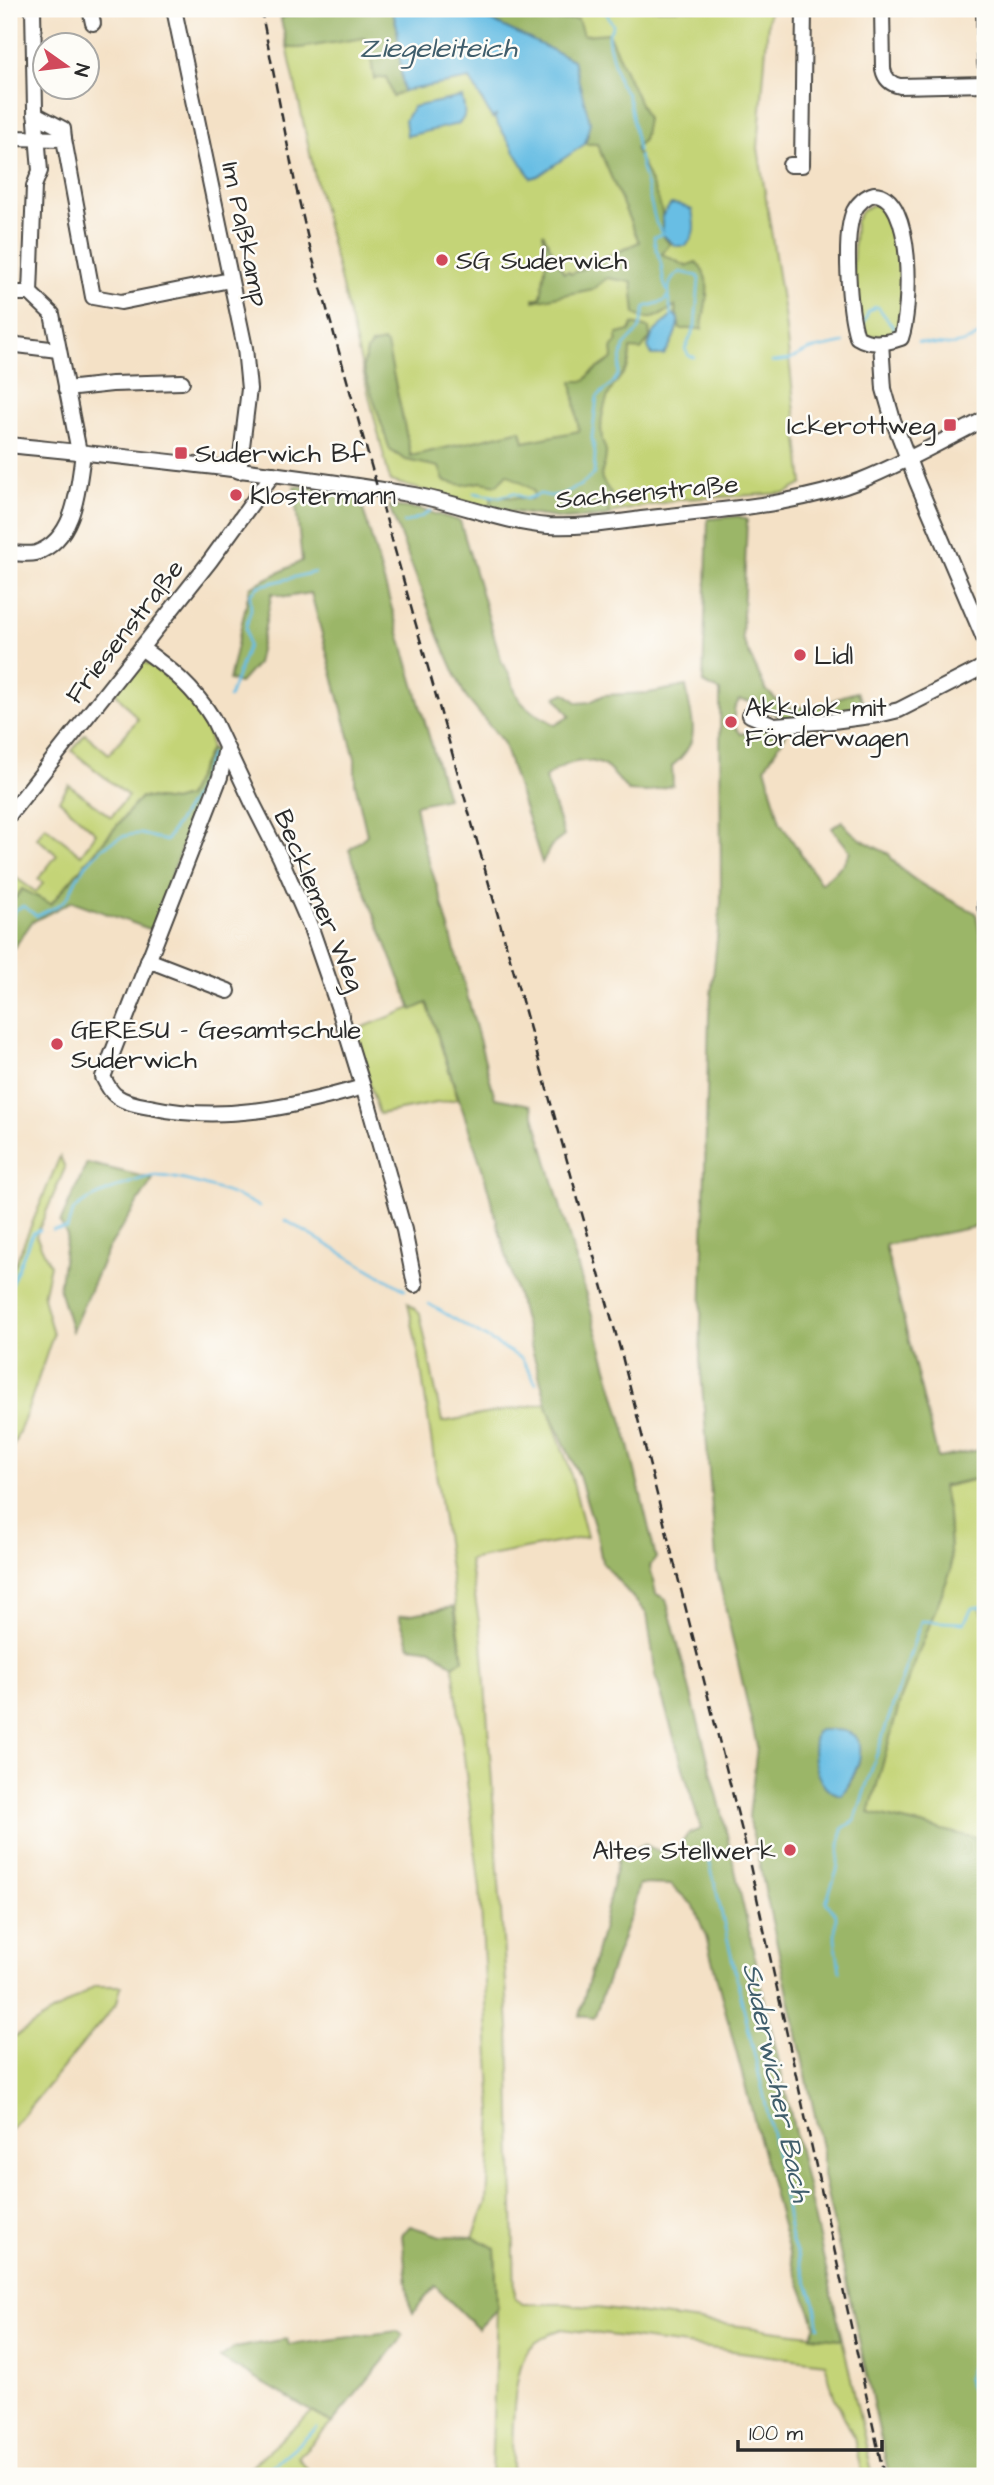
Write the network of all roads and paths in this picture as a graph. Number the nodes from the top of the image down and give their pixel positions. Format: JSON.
{"nodes":[{"id":1,"x":33,"y":9,"type":"edge"},
{"id":2,"x":174,"y":9,"type":"edge"},
{"id":3,"x":804,"y":9,"type":"edge"},
{"id":4,"x":882,"y":9,"type":"edge"},
{"id":5,"x":984,"y":9,"type":"edge"},
{"id":6,"x":985,"y":64,"type":"edge"},
{"id":7,"x":985,"y":85,"type":"edge"},
{"id":8,"x":35,"y":114,"type":"junction"},
{"id":9,"x":9,"y":138,"type":"edge"},
{"id":10,"x":37,"y":138,"type":"junction"},
{"id":11,"x":64,"y":139,"type":"junction"},
{"id":12,"x":790,"y":165,"type":"dead end"},
{"id":13,"x":230,"y":280,"type":"junction"},
{"id":14,"x":9,"y":293,"type":"edge"},
{"id":15,"x":30,"y":293,"type":"junction"},
{"id":16,"x":881,"y":342,"type":"junction"},
{"id":17,"x":9,"y":344,"type":"edge"},
{"id":18,"x":58,"y":350,"type":"junction"},
{"id":19,"x":182,"y":382,"type":"dead end"},
{"id":20,"x":66,"y":389,"type":"junction"},
{"id":21,"x":985,"y":419,"type":"edge"},
{"id":22,"x":9,"y":445,"type":"edge"},
{"id":23,"x":81,"y":453,"type":"junction"},
{"id":24,"x":909,"y":459,"type":"junction"},
{"id":25,"x":239,"y":471,"type":"junction"},
{"id":26,"x":273,"y":474,"type":"junction"},
{"id":27,"x":9,"y":553,"type":"edge"},
{"id":28,"x":985,"y":641,"type":"edge"},
{"id":29,"x":141,"y":648,"type":"junction"},
{"id":30,"x":985,"y":666,"type":"edge"},
{"id":31,"x":750,"y":715,"type":"dead end"},
{"id":32,"x":226,"y":748,"type":"junction"},
{"id":33,"x":11,"y":808,"type":"edge"},
{"id":34,"x":148,"y":960,"type":"junction"},
{"id":35,"x":228,"y":991,"type":"dead end"},
{"id":36,"x":363,"y":1087,"type":"junction"},
{"id":37,"x":415,"y":1285,"type":"dead end"}],
"edges":[{"from":1,"to":8,"type":"street"},
{"from":2,"to":13,"type":"street","name":"Im Paßkamp"},
{"from":3,"to":12,"type":"street"},
{"from":4,"to":7,"type":"street"},
{"from":5,"to":6,"type":"street"},
{"from":8,"to":10,"type":"street"},
{"from":8,"to":11,"type":"street"},
{"from":9,"to":10,"type":"street"},
{"from":10,"to":11,"type":"street"},
{"from":10,"to":15,"type":"street"},
{"from":11,"to":13,"type":"street"},
{"from":13,"to":25,"type":"street","name":"Im Paßkamp"},
{"from":14,"to":15,"type":"street"},
{"from":15,"to":18,"type":"street"},
{"from":16,"to":16,"type":"street"},
{"from":16,"to":24,"type":"street"},
{"from":17,"to":18,"type":"street"},
{"from":18,"to":20,"type":"street"},
{"from":19,"to":20,"type":"street"},
{"from":20,"to":23,"type":"street"},
{"from":21,"to":24,"type":"street","name":"Sachsenstraße"},
{"from":22,"to":23,"type":"street","name":"Sachsenstraße"},
{"from":23,"to":25,"type":"street","name":"Sachsenstraße"},
{"from":23,"to":27,"type":"street"},
{"from":24,"to":26,"type":"street","name":"Sachsenstraße"},
{"from":24,"to":28,"type":"street"},
{"from":25,"to":26,"type":"street","name":"Sachsenstraße"},
{"from":26,"to":29,"type":"street","name":"Friesenstraße"},
{"from":29,"to":32,"type":"street","name":"Becklemer Weg"},
{"from":29,"to":33,"type":"street","name":"Friesenstraße"},
{"from":30,"to":31,"type":"street"},
{"from":32,"to":34,"type":"street"},
{"from":32,"to":36,"type":"street","name":"Becklemer Weg"},
{"from":34,"to":35,"type":"street"},
{"from":34,"to":36,"type":"street"},
{"from":36,"to":37,"type":"street","name":"Becklemer Weg"}]}
